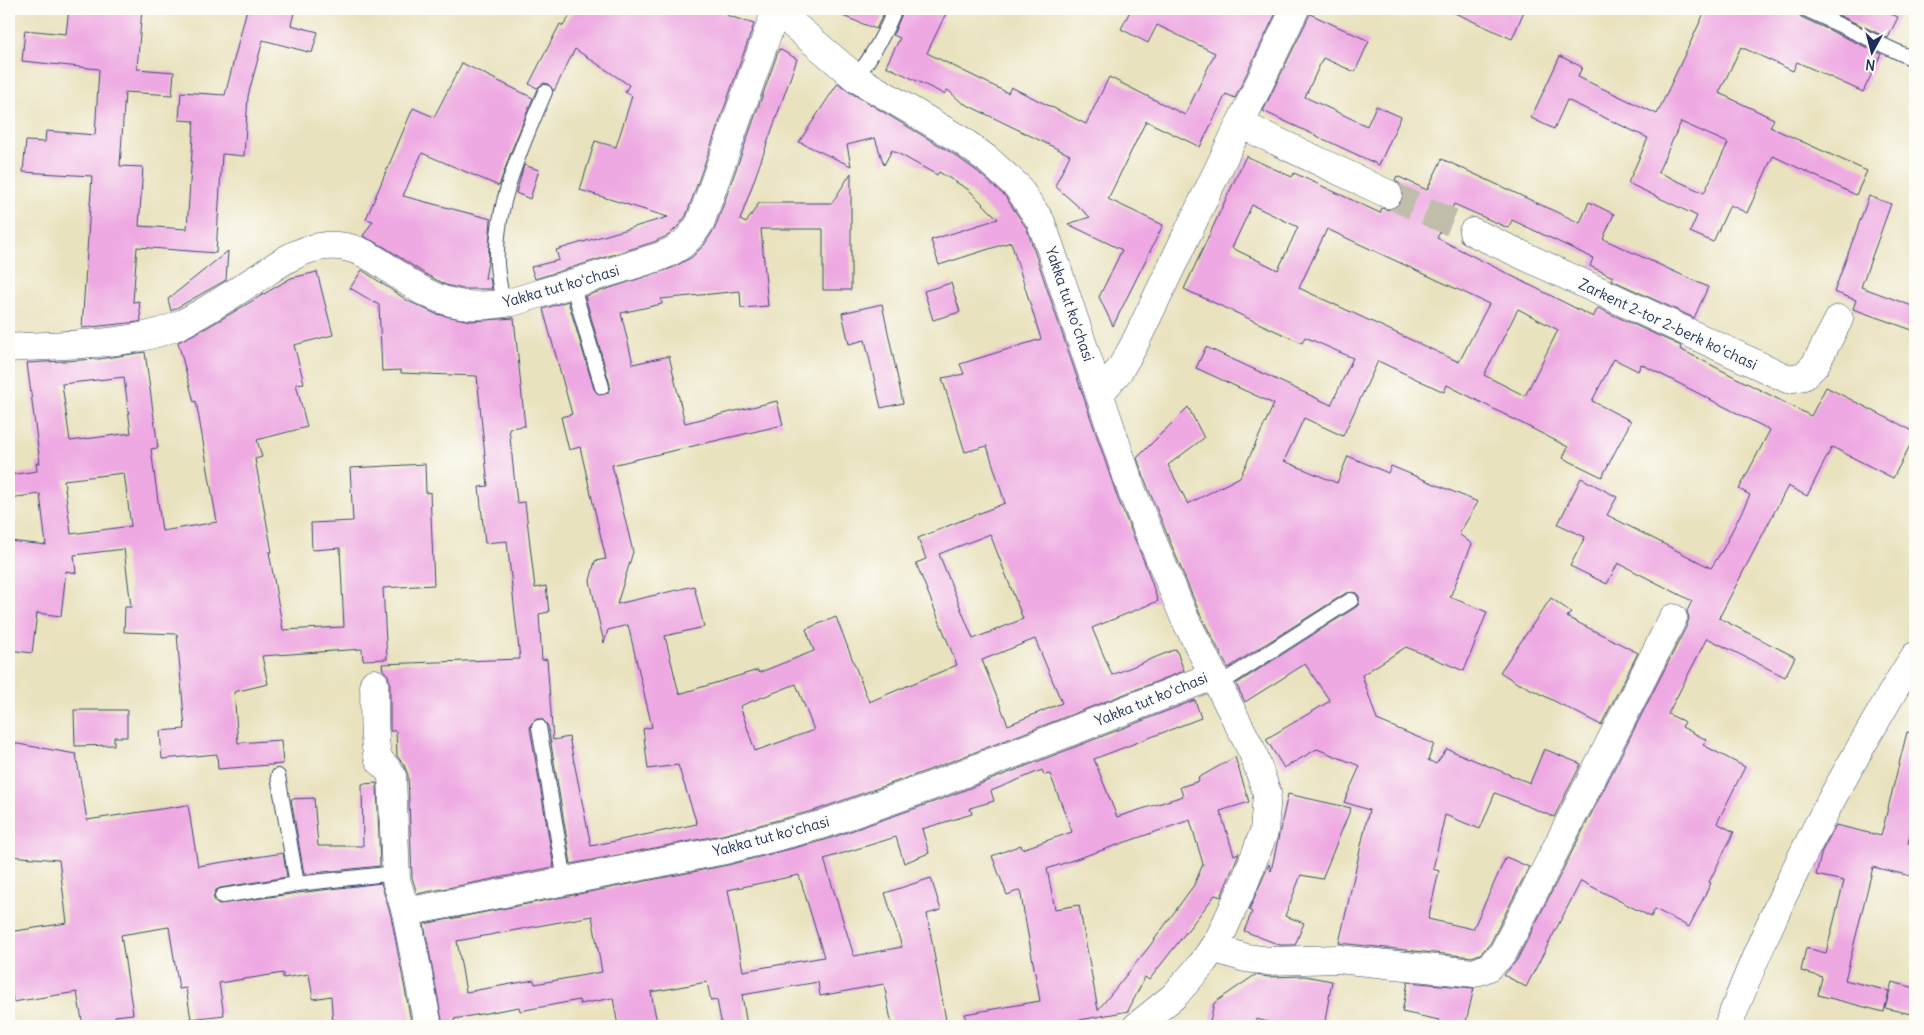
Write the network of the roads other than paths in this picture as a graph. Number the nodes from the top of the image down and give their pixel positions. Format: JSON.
{"nodes":[{"id":1,"x":776,"y":9,"type":"edge"},
{"id":2,"x":895,"y":9,"type":"edge"},
{"id":3,"x":1295,"y":9,"type":"edge"},
{"id":4,"x":1805,"y":9,"type":"edge"},
{"id":5,"x":1915,"y":60,"type":"edge"},
{"id":6,"x":856,"y":78,"type":"junction"},
{"id":7,"x":545,"y":92,"type":"dead end"},
{"id":8,"x":1240,"y":124,"type":"junction"},
{"id":9,"x":1388,"y":194,"type":"tunnel mouth"},
{"id":10,"x":1473,"y":232,"type":"tunnel mouth"},
{"id":11,"x":572,"y":283,"type":"junction"},
{"id":12,"x":504,"y":303,"type":"junction"},
{"id":13,"x":1839,"y":319,"type":"dead end"},
{"id":14,"x":9,"y":348,"type":"edge"},
{"id":15,"x":602,"y":387,"type":"dead end"},
{"id":16,"x":1100,"y":392,"type":"junction"},
{"id":17,"x":1350,"y":600,"type":"dead end"},
{"id":18,"x":1673,"y":618,"type":"dead end"},
{"id":19,"x":1915,"y":656,"type":"edge"},
{"id":20,"x":1216,"y":680,"type":"junction"},
{"id":21,"x":374,"y":683,"type":"dead end"},
{"id":22,"x":540,"y":727,"type":"dead end"},
{"id":23,"x":278,"y":776,"type":"dead end"},
{"id":24,"x":396,"y":873,"type":"junction"},
{"id":25,"x":565,"y":881,"type":"junction"},
{"id":26,"x":296,"y":884,"type":"junction"},
{"id":27,"x":222,"y":896,"type":"dead end"},
{"id":28,"x":406,"y":912,"type":"junction"},
{"id":29,"x":1213,"y":948,"type":"junction"},
{"id":30,"x":428,"y":1026,"type":"edge"},
{"id":31,"x":1137,"y":1026,"type":"edge"},
{"id":32,"x":1728,"y":1026,"type":"edge"}],
"edges":[{"from":1,"to":6,"type":"street","name":"Yakka tut koʻchasi"},
{"from":1,"to":11,"type":"street","name":"Yakka tut koʻchasi"},
{"from":2,"to":6,"type":"lane"},
{"from":3,"to":8,"type":"street"},
{"from":4,"to":5,"type":"lane"},
{"from":6,"to":16,"type":"street","name":"Yakka tut koʻchasi"},
{"from":7,"to":12,"type":"lane"},
{"from":8,"to":9,"type":"street"},
{"from":8,"to":16,"type":"street"},
{"from":10,"to":13,"type":"street","name":"Zarkent 2-tor 2-berk koʻchasi"},
{"from":11,"to":12,"type":"street","name":"Yakka tut koʻchasi"},
{"from":11,"to":15,"type":"lane"},
{"from":12,"to":14,"type":"street","name":"Yakka tut koʻchasi"},
{"from":16,"to":20,"type":"street","name":"Yakka tut koʻchasi"},
{"from":17,"to":20,"type":"lane"},
{"from":18,"to":29,"type":"street"},
{"from":19,"to":32,"type":"street"},
{"from":20,"to":25,"type":"street","name":"Yakka tut koʻchasi"},
{"from":20,"to":29,"type":"street"},
{"from":21,"to":24,"type":"street"},
{"from":22,"to":25,"type":"lane"},
{"from":23,"to":26,"type":"lane"},
{"from":24,"to":26,"type":"lane"},
{"from":24,"to":28,"type":"street"},
{"from":25,"to":28,"type":"street","name":"Yakka tut koʻchasi"},
{"from":26,"to":27,"type":"lane"},
{"from":28,"to":30,"type":"street"},
{"from":29,"to":31,"type":"street"}]}
